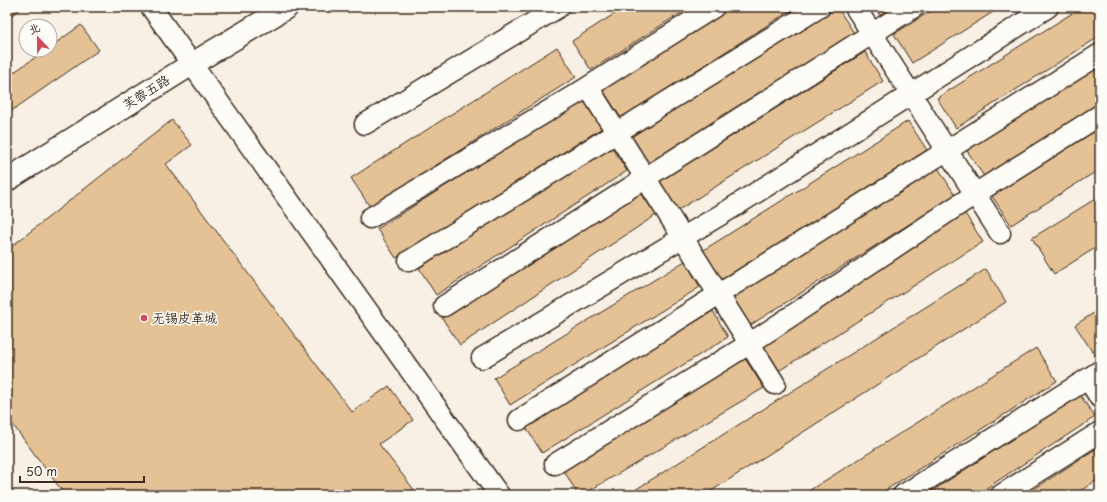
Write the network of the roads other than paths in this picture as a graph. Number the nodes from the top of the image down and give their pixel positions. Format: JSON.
{"nodes":[{"id":1,"x":151,"y":7,"type":"edge"},
{"id":2,"x":287,"y":7,"type":"edge"},
{"id":3,"x":559,"y":7,"type":"edge"},
{"id":4,"x":714,"y":7,"type":"edge"},
{"id":5,"x":820,"y":7,"type":"edge"},
{"id":6,"x":855,"y":7,"type":"edge"},
{"id":7,"x":914,"y":7,"type":"edge"},
{"id":8,"x":1048,"y":7,"type":"edge"},
{"id":9,"x":872,"y":34,"type":"junction"},
{"id":10,"x":1100,"y":54,"type":"edge"},
{"id":11,"x":192,"y":64,"type":"junction"},
{"id":12,"x":588,"y":87,"type":"junction"},
{"id":13,"x":910,"y":94,"type":"junction"},
{"id":14,"x":1100,"y":115,"type":"edge"},
{"id":15,"x":365,"y":124,"type":"dead end"},
{"id":16,"x":617,"y":133,"type":"junction"},
{"id":17,"x":947,"y":151,"type":"junction"},
{"id":18,"x":645,"y":178,"type":"junction"},
{"id":19,"x":7,"y":180,"type":"edge"},
{"id":20,"x":975,"y":194,"type":"junction"},
{"id":21,"x":370,"y":218,"type":"dead end"},
{"id":22,"x":1000,"y":233,"type":"dead end"},
{"id":23,"x":682,"y":238,"type":"junction"},
{"id":24,"x":409,"y":261,"type":"dead end"},
{"id":25,"x":718,"y":294,"type":"junction"},
{"id":26,"x":444,"y":306,"type":"dead end"},
{"id":27,"x":750,"y":344,"type":"junction"},
{"id":28,"x":482,"y":358,"type":"dead end"},
{"id":29,"x":1094,"y":375,"type":"edge"},
{"id":30,"x":775,"y":384,"type":"dead end"},
{"id":31,"x":1100,"y":398,"type":"edge"},
{"id":32,"x":518,"y":420,"type":"dead end"},
{"id":33,"x":1100,"y":432,"type":"edge"},
{"id":34,"x":555,"y":464,"type":"dead end"},
{"id":35,"x":499,"y":495,"type":"edge"},
{"id":36,"x":903,"y":495,"type":"edge"},
{"id":37,"x":1001,"y":495,"type":"edge"}],
"edges":[{"from":1,"to":11,"type":"street"},
{"from":2,"to":11,"type":"street","name":"芙蓉五路"},
{"from":3,"to":15,"type":"street"},
{"from":4,"to":12,"type":"street"},
{"from":5,"to":16,"type":"street"},
{"from":6,"to":9,"type":"street"},
{"from":7,"to":9,"type":"street"},
{"from":8,"to":13,"type":"street"},
{"from":9,"to":13,"type":"street"},
{"from":9,"to":18,"type":"street"},
{"from":10,"to":17,"type":"street"},
{"from":11,"to":19,"type":"street","name":"芙蓉五路"},
{"from":11,"to":35,"type":"street"},
{"from":12,"to":16,"type":"street"},
{"from":12,"to":21,"type":"street"},
{"from":13,"to":17,"type":"street"},
{"from":13,"to":23,"type":"street"},
{"from":14,"to":20,"type":"street"},
{"from":16,"to":18,"type":"street"},
{"from":16,"to":24,"type":"street"},
{"from":17,"to":20,"type":"street"},
{"from":17,"to":25,"type":"street"},
{"from":18,"to":23,"type":"street"},
{"from":18,"to":26,"type":"street"},
{"from":20,"to":22,"type":"street"},
{"from":20,"to":27,"type":"street"},
{"from":23,"to":25,"type":"street"},
{"from":23,"to":28,"type":"street"},
{"from":25,"to":27,"type":"street"},
{"from":25,"to":32,"type":"street"},
{"from":27,"to":30,"type":"street"},
{"from":27,"to":34,"type":"street"},
{"from":29,"to":31,"type":"street"},
{"from":29,"to":36,"type":"street"},
{"from":33,"to":37,"type":"street"}]}
